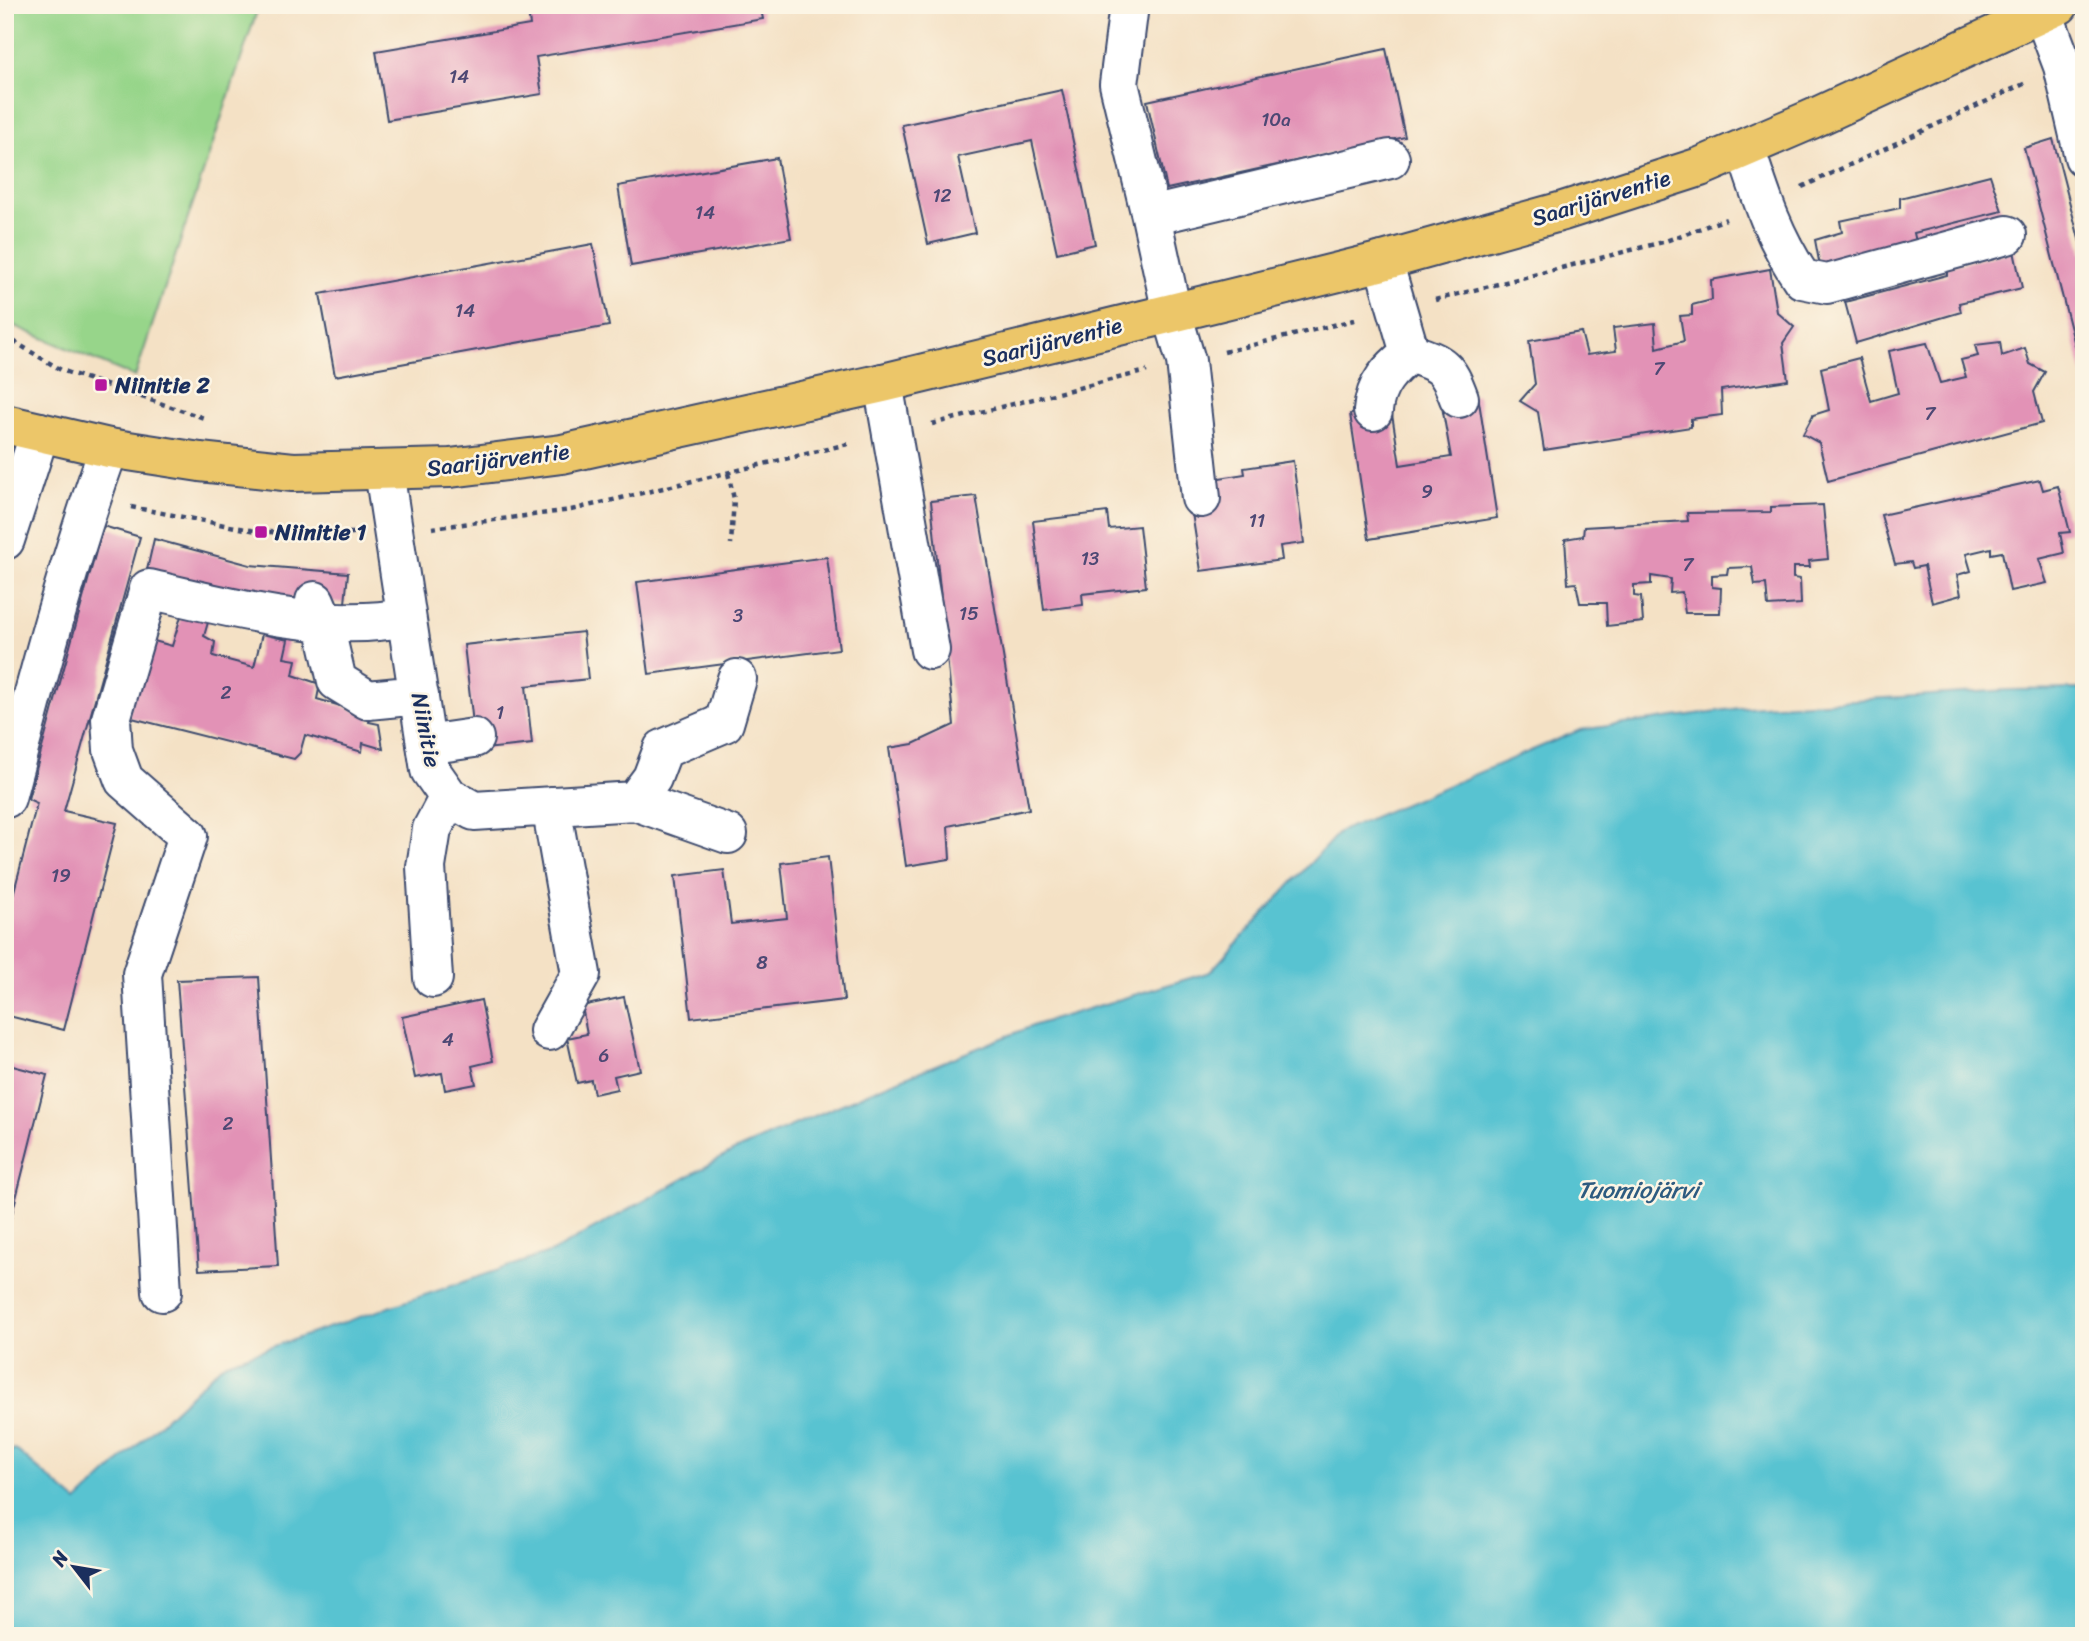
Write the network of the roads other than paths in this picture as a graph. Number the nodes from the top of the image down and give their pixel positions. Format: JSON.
{"nodes":[{"id":1,"x":1129,"y":5,"type":"edge"},
{"id":2,"x":2037,"y":11,"type":"edge"},
{"id":3,"x":1745,"y":148,"type":"junction"},
{"id":4,"x":2084,"y":157,"type":"edge"},
{"id":5,"x":1391,"y":159,"type":"dead end"},
{"id":6,"x":1151,"y":216,"type":"junction"},
{"id":7,"x":2007,"y":235,"type":"dead end"},
{"id":8,"x":1383,"y":261,"type":"junction"},
{"id":9,"x":1172,"y":313,"type":"junction"},
{"id":10,"x":1410,"y":353,"type":"junction"},
{"id":11,"x":883,"y":383,"type":"junction"},
{"id":12,"x":1460,"y":398,"type":"dead end"},
{"id":13,"x":1373,"y":411,"type":"dead end"},
{"id":14,"x":22,"y":428,"type":"edge"},
{"id":15,"x":109,"y":448,"type":"junction"},
{"id":16,"x":384,"y":471,"type":"junction"},
{"id":17,"x":1201,"y":498,"type":"dead end"},
{"id":18,"x":5,"y":540,"type":"edge"},
{"id":19,"x":319,"y":611,"type":"junction"},
{"id":20,"x":406,"y":617,"type":"junction"},
{"id":21,"x":930,"y":650,"type":"dead end"},
{"id":22,"x":737,"y":679,"type":"dead end"},
{"id":23,"x":419,"y":695,"type":"junction"},
{"id":24,"x":474,"y":738,"type":"dead end"},
{"id":25,"x":426,"y":745,"type":"junction"},
{"id":26,"x":449,"y":797,"type":"junction"},
{"id":27,"x":6,"y":798,"type":"edge"},
{"id":28,"x":635,"y":801,"type":"junction"},
{"id":29,"x":551,"y":806,"type":"junction"},
{"id":30,"x":728,"y":834,"type":"dead end"},
{"id":31,"x":433,"y":978,"type":"dead end"},
{"id":32,"x":549,"y":1031,"type":"dead end"},
{"id":33,"x":162,"y":1292,"type":"dead end"}],
"edges":[{"from":1,"to":6,"type":"street"},
{"from":2,"to":3,"type":"main road","name":"Saarijärventie"},
{"from":2,"to":4,"type":"street"},
{"from":3,"to":7,"type":"street"},
{"from":3,"to":8,"type":"main road","name":"Saarijärventie"},
{"from":5,"to":6,"type":"street"},
{"from":6,"to":9,"type":"street"},
{"from":8,"to":9,"type":"main road","name":"Saarijärventie"},
{"from":8,"to":10,"type":"street"},
{"from":9,"to":11,"type":"main road","name":"Saarijärventie"},
{"from":9,"to":17,"type":"street"},
{"from":10,"to":12,"type":"street"},
{"from":10,"to":13,"type":"street"},
{"from":11,"to":16,"type":"main road","name":"Saarijärventie"},
{"from":11,"to":21,"type":"street"},
{"from":14,"to":15,"type":"main road","name":"Saarijärventie"},
{"from":14,"to":18,"type":"street"},
{"from":15,"to":16,"type":"main road","name":"Saarijärventie"},
{"from":15,"to":27,"type":"street"},
{"from":16,"to":20,"type":"street","name":"Niinitie"},
{"from":19,"to":20,"type":"street"},
{"from":19,"to":23,"type":"street"},
{"from":19,"to":33,"type":"street"},
{"from":20,"to":23,"type":"street","name":"Niinitie"},
{"from":22,"to":28,"type":"street"},
{"from":23,"to":25,"type":"street","name":"Niinitie"},
{"from":24,"to":25,"type":"street"},
{"from":25,"to":26,"type":"street","name":"Niinitie"},
{"from":26,"to":29,"type":"street","name":"Niinitie"},
{"from":26,"to":31,"type":"street"},
{"from":28,"to":29,"type":"street","name":"Niinitie"},
{"from":28,"to":30,"type":"street"},
{"from":29,"to":32,"type":"street"}]}
